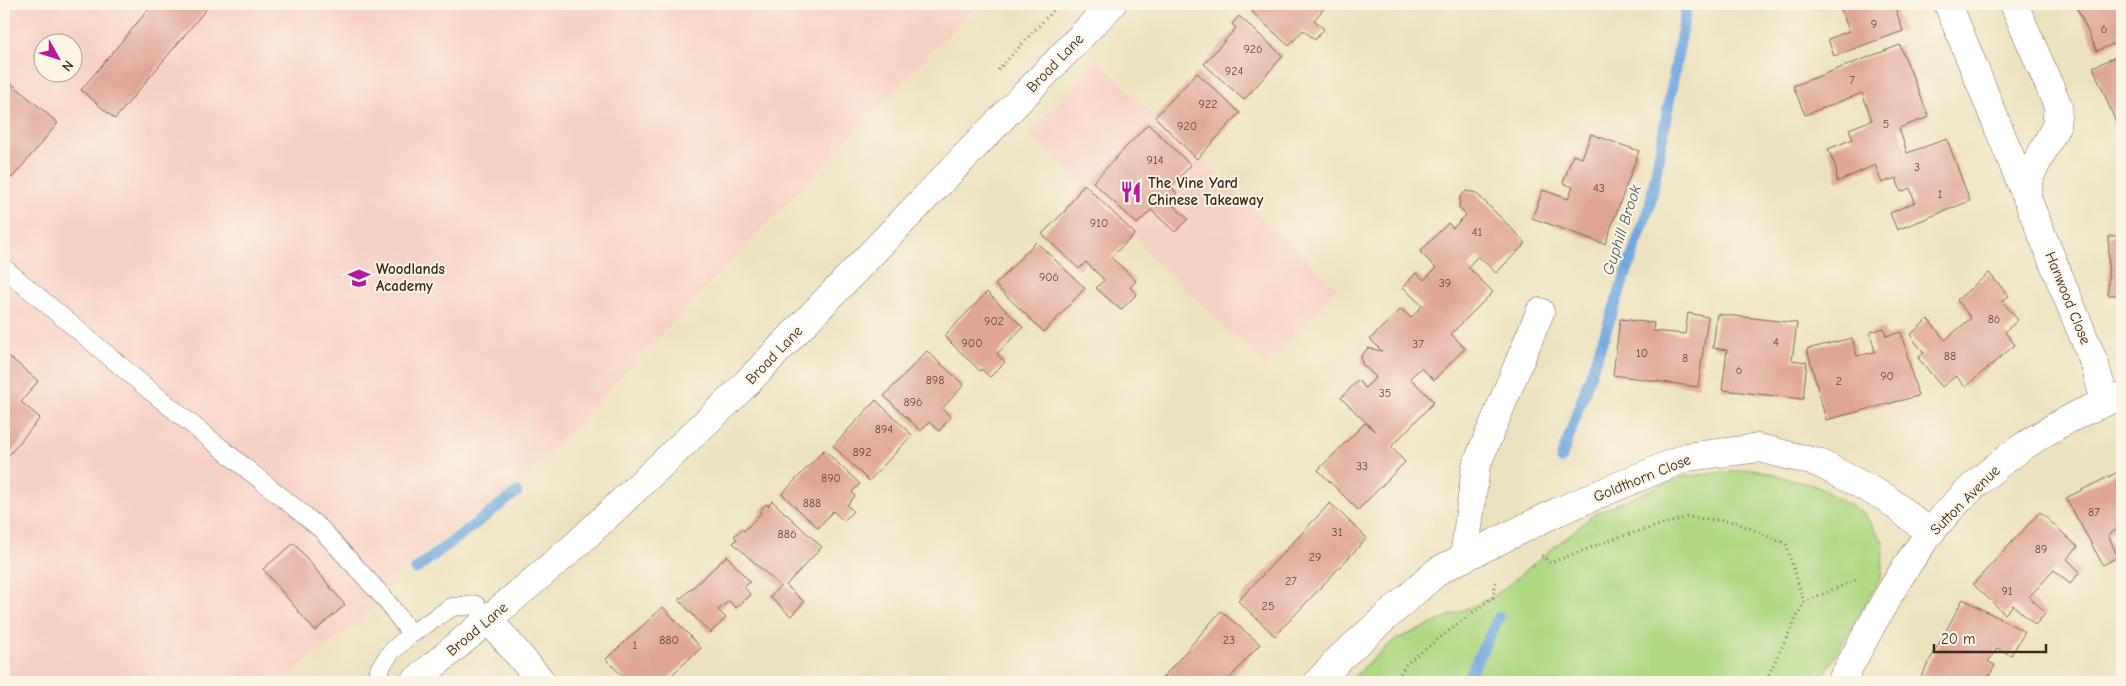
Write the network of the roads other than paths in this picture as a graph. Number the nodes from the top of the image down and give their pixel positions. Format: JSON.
{"nodes":[{"id":1,"x":1112,"y":4,"type":"edge"},
{"id":2,"x":1948,"y":4,"type":"edge"},
{"id":3,"x":2014,"y":4,"type":"edge"},
{"id":4,"x":2026,"y":195,"type":"junction"},
{"id":5,"x":4,"y":268,"type":"edge"},
{"id":6,"x":1540,"y":312,"type":"dead end"},
{"id":7,"x":2114,"y":399,"type":"edge"},
{"id":8,"x":1930,"y":533,"type":"junction"},
{"id":9,"x":1464,"y":558,"type":"junction"},
{"id":10,"x":488,"y":619,"type":"junction"},
{"id":11,"x":411,"y":634,"type":"junction"},
{"id":12,"x":378,"y":682,"type":"edge"},
{"id":13,"x":414,"y":682,"type":"edge"},
{"id":14,"x":542,"y":682,"type":"edge"},
{"id":15,"x":1318,"y":682,"type":"edge"},
{"id":16,"x":1841,"y":682,"type":"edge"}],
"edges":[{"from":1,"to":10,"type":"street","name":"Broad Lane"},
{"from":2,"to":4,"type":"street","name":"Hanwood Close"},
{"from":3,"to":4,"type":"street"},
{"from":4,"to":7,"type":"street","name":"Hanwood Close"},
{"from":5,"to":11,"type":"lane"},
{"from":6,"to":9,"type":"street"},
{"from":7,"to":8,"type":"street","name":"Sutton Avenue"},
{"from":8,"to":9,"type":"street","name":"Goldthorn Close"},
{"from":8,"to":16,"type":"street","name":"Sutton Avenue"},
{"from":9,"to":15,"type":"street","name":"Goldthorn Close"},
{"from":10,"to":11,"type":"lane"},
{"from":10,"to":13,"type":"street","name":"Broad Lane"},
{"from":10,"to":14,"type":"street"},
{"from":11,"to":12,"type":"lane"}]}
